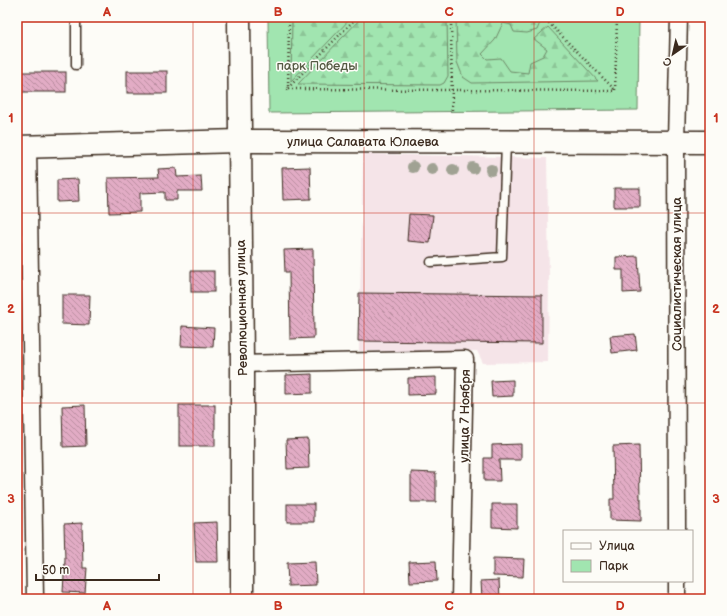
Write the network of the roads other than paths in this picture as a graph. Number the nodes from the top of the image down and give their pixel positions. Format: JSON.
{"nodes":[{"id":1,"x":76,"y":17,"type":"edge"},
{"id":2,"x":239,"y":17,"type":"edge"},
{"id":3,"x":679,"y":17,"type":"edge"},
{"id":4,"x":76,"y":65,"type":"dead end"},
{"id":5,"x":239,"y":141,"type":"junction"},
{"id":6,"x":506,"y":141,"type":"junction"},
{"id":7,"x":676,"y":142,"type":"junction"},
{"id":8,"x":710,"y":142,"type":"edge"},
{"id":9,"x":22,"y":147,"type":"edge"},
{"id":10,"x":430,"y":262,"type":"dead end"},
{"id":11,"x":242,"y":364,"type":"junction"},
{"id":12,"x":677,"y":530,"type":"edge"},
{"id":13,"x":677,"y":582,"type":"edge"},
{"id":14,"x":35,"y":599,"type":"edge"},
{"id":15,"x":242,"y":599,"type":"edge"},
{"id":16,"x":460,"y":599,"type":"edge"},
{"id":17,"x":677,"y":599,"type":"edge"}],
"edges":[{"from":1,"to":4,"type":"lane"},
{"from":2,"to":5,"type":"street","name":"Революционная улица"},
{"from":3,"to":7,"type":"street","name":"Социалистическая улица"},
{"from":5,"to":6,"type":"street","name":"улица Салавата Юлаева"},
{"from":5,"to":9,"type":"street","name":"улица Салавата Юлаева"},
{"from":5,"to":11,"type":"street","name":"Революционная улица"},
{"from":6,"to":7,"type":"street","name":"улица Салавата Юлаева"},
{"from":6,"to":10,"type":"lane"},
{"from":7,"to":8,"type":"street","name":"улица Салавата Юлаева"},
{"from":7,"to":12,"type":"street","name":"Социалистическая улица"},
{"from":9,"to":14,"type":"street"},
{"from":11,"to":15,"type":"street","name":"Революционная улица"},
{"from":11,"to":16,"type":"street","name":"улица 7 Ноября"},
{"from":13,"to":17,"type":"street"}]}
